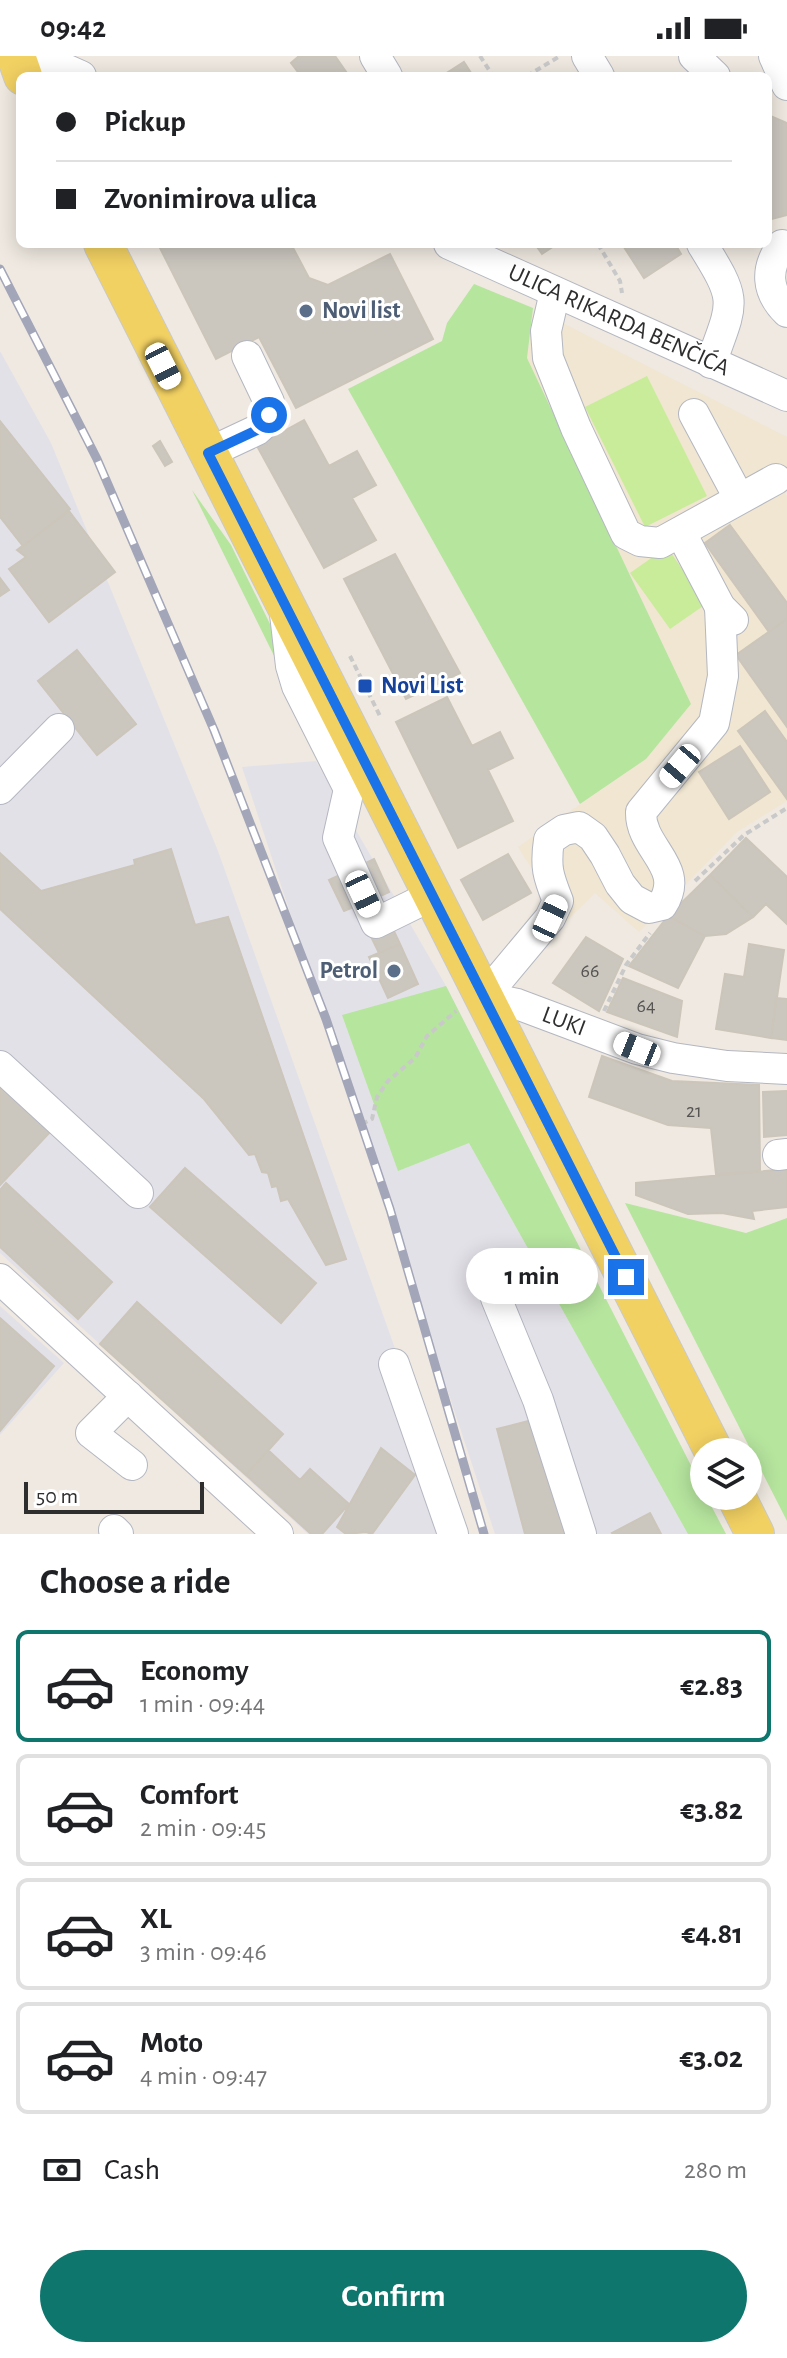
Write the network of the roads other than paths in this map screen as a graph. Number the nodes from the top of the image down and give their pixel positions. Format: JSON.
{"nodes":[{"id":1,"x":36,"y":56,"type":"edge"},
{"id":2,"x":694,"y":56,"type":"edge"},
{"id":3,"x":775,"y":56,"type":"edge"},
{"id":4,"x":787,"y":60,"type":"edge"},
{"id":5,"x":72,"y":72,"type":"edge"},
{"id":6,"x":711,"y":72,"type":"edge"},
{"id":7,"x":787,"y":85,"type":"edge"},
{"id":8,"x":782,"y":245,"type":"dead end"},
{"id":9,"x":105,"y":248,"type":"edge"},
{"id":10,"x":704,"y":248,"type":"edge"},
{"id":11,"x":484,"y":251,"type":"edge"},
{"id":12,"x":555,"y":292,"type":"junction"},
{"id":13,"x":787,"y":312,"type":"edge"},
{"id":14,"x":247,"y":356,"type":"dead end"},
{"id":15,"x":711,"y":363,"type":"junction"},
{"id":16,"x":787,"y":396,"type":"edge"},
{"id":17,"x":694,"y":414,"type":"dead end"},
{"id":18,"x":208,"y":453,"type":"junction"},
{"id":19,"x":776,"y":479,"type":"dead end"},
{"id":20,"x":739,"y":498,"type":"junction"},
{"id":21,"x":681,"y":533,"type":"junction"},
{"id":22,"x":285,"y":604,"type":"junction"},
{"id":23,"x":720,"y":607,"type":"junction"},
{"id":24,"x":742,"y":630,"type":"dead end"},
{"id":25,"x":59,"y":729,"type":"dead end"},
{"id":26,"x":0,"y":789,"type":"edge"},
{"id":27,"x":433,"y":895,"type":"junction"},
{"id":28,"x":472,"y":1002,"type":"junction"},
{"id":29,"x":0,"y":1066,"type":"edge"},
{"id":30,"x":787,"y":1069,"type":"edge"},
{"id":31,"x":138,"y":1193,"type":"dead end"},
{"id":32,"x":0,"y":1279,"type":"edge"},
{"id":33,"x":496,"y":1298,"type":"dead end"},
{"id":34,"x":394,"y":1364,"type":"dead end"},
{"id":35,"x":128,"y":1396,"type":"junction"},
{"id":36,"x":706,"y":1438,"type":"edge"},
{"id":37,"x":132,"y":1465,"type":"dead end"},
{"id":38,"x":743,"y":1510,"type":"edge"},
{"id":39,"x":278,"y":1534,"type":"edge"},
{"id":40,"x":453,"y":1534,"type":"edge"},
{"id":41,"x":581,"y":1534,"type":"edge"},
{"id":42,"x":755,"y":1534,"type":"edge"}],
"edges":[{"from":1,"to":5,"type":"street"},
{"from":2,"to":6,"type":"street"},
{"from":3,"to":4,"type":"street"},
{"from":3,"to":7,"type":"street"},
{"from":8,"to":13,"type":"street"},
{"from":9,"to":18,"type":"main road"},
{"from":10,"to":15,"type":"street"},
{"from":11,"to":12,"type":"street","name":"ULICA RIKARDA BENČIĆA"},
{"from":12,"to":15,"type":"street","name":"ULICA RIKARDA BENČIĆA"},
{"from":12,"to":21,"type":"street"},
{"from":14,"to":18,"type":"street"},
{"from":15,"to":16,"type":"street","name":"ULICA RIKARDA BENČIĆA"},
{"from":17,"to":20,"type":"street"},
{"from":18,"to":22,"type":"main road"},
{"from":19,"to":20,"type":"street"},
{"from":20,"to":21,"type":"street"},
{"from":21,"to":23,"type":"street"},
{"from":22,"to":27,"type":"main road"},
{"from":22,"to":27,"type":"street"},
{"from":23,"to":24,"type":"street"},
{"from":23,"to":28,"type":"street"},
{"from":25,"to":26,"type":"street"},
{"from":27,"to":28,"type":"main road"},
{"from":28,"to":30,"type":"street","name":"LUKI"},
{"from":28,"to":36,"type":"main road"},
{"from":29,"to":31,"type":"street"},
{"from":32,"to":35,"type":"street"},
{"from":33,"to":41,"type":"street"},
{"from":34,"to":40,"type":"street"},
{"from":35,"to":37,"type":"street"},
{"from":35,"to":39,"type":"street"},
{"from":38,"to":42,"type":"main road"}]}
